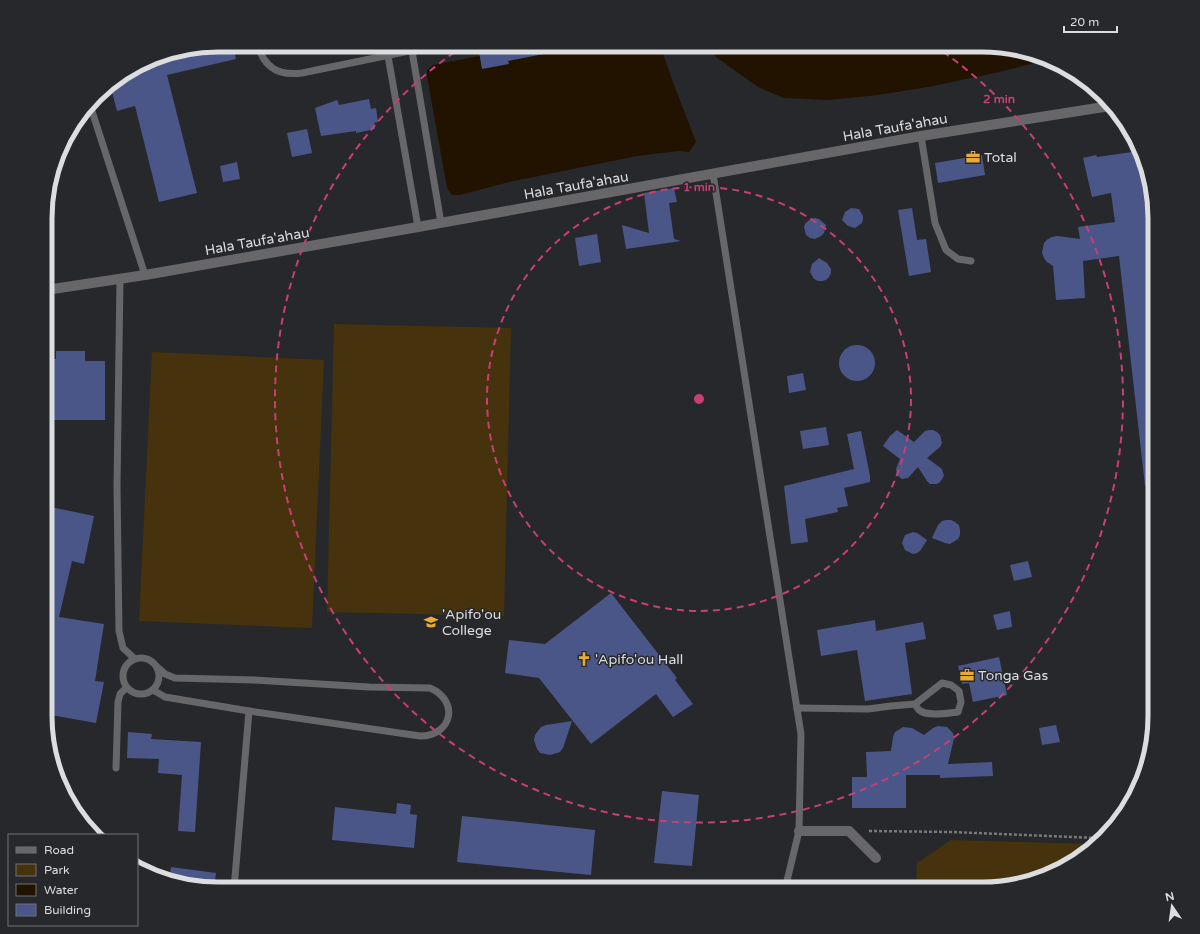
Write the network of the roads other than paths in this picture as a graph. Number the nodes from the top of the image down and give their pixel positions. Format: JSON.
{"nodes":[{"id":1,"x":260,"y":52,"type":"edge"},
{"id":2,"x":407,"y":52,"type":"edge"},
{"id":3,"x":412,"y":52,"type":"edge"},
{"id":4,"x":388,"y":56,"type":"junction"},
{"id":5,"x":1105,"y":107,"type":"edge"},
{"id":6,"x":92,"y":110,"type":"edge"},
{"id":7,"x":921,"y":136,"type":"junction"},
{"id":8,"x":713,"y":174,"type":"junction"},
{"id":9,"x":441,"y":223,"type":"junction"},
{"id":10,"x":418,"y":227,"type":"junction"},
{"id":11,"x":971,"y":261,"type":"dead end"},
{"id":12,"x":146,"y":275,"type":"junction"},
{"id":13,"x":120,"y":279,"type":"junction"},
{"id":14,"x":52,"y":289,"type":"edge"},
{"id":15,"x":135,"y":659,"type":"junction"},
{"id":16,"x":157,"y":667,"type":"junction"},
{"id":17,"x":126,"y":688,"type":"junction"},
{"id":18,"x":153,"y":690,"type":"junction"},
{"id":19,"x":915,"y":704,"type":"junction"},
{"id":20,"x":797,"y":708,"type":"junction"},
{"id":21,"x":249,"y":711,"type":"junction"},
{"id":22,"x":116,"y":768,"type":"dead end"},
{"id":23,"x":799,"y":831,"type":"junction"},
{"id":24,"x":876,"y":858,"type":"dead end"},
{"id":25,"x":235,"y":882,"type":"edge"},
{"id":26,"x":787,"y":882,"type":"edge"}],
"edges":[{"from":1,"to":4,"type":"lane"},
{"from":2,"to":4,"type":"lane"},
{"from":3,"to":9,"type":"lane"},
{"from":4,"to":10,"type":"lane"},
{"from":5,"to":7,"type":"street","name":"Hala Taufa'ahau"},
{"from":6,"to":12,"type":"lane"},
{"from":7,"to":8,"type":"street","name":"Hala Taufa'ahau"},
{"from":7,"to":11,"type":"lane"},
{"from":8,"to":9,"type":"street","name":"Hala Taufa'ahau"},
{"from":8,"to":20,"type":"lane"},
{"from":9,"to":10,"type":"street","name":"Hala Taufa'ahau"},
{"from":10,"to":12,"type":"street","name":"Hala Taufa'ahau"},
{"from":12,"to":13,"type":"street","name":"Hala Taufa'ahau"},
{"from":13,"to":14,"type":"street","name":"Hala Taufa'ahau"},
{"from":13,"to":15,"type":"lane"},
{"from":15,"to":16,"type":"lane"},
{"from":15,"to":17,"type":"lane"},
{"from":16,"to":18,"type":"lane"},
{"from":16,"to":21,"type":"lane"},
{"from":17,"to":18,"type":"lane"},
{"from":17,"to":22,"type":"lane"},
{"from":18,"to":21,"type":"lane"},
{"from":19,"to":19,"type":"lane"},
{"from":19,"to":20,"type":"lane"},
{"from":20,"to":23,"type":"lane"},
{"from":21,"to":25,"type":"lane"},
{"from":23,"to":24,"type":"street"},
{"from":23,"to":26,"type":"lane"}]}
